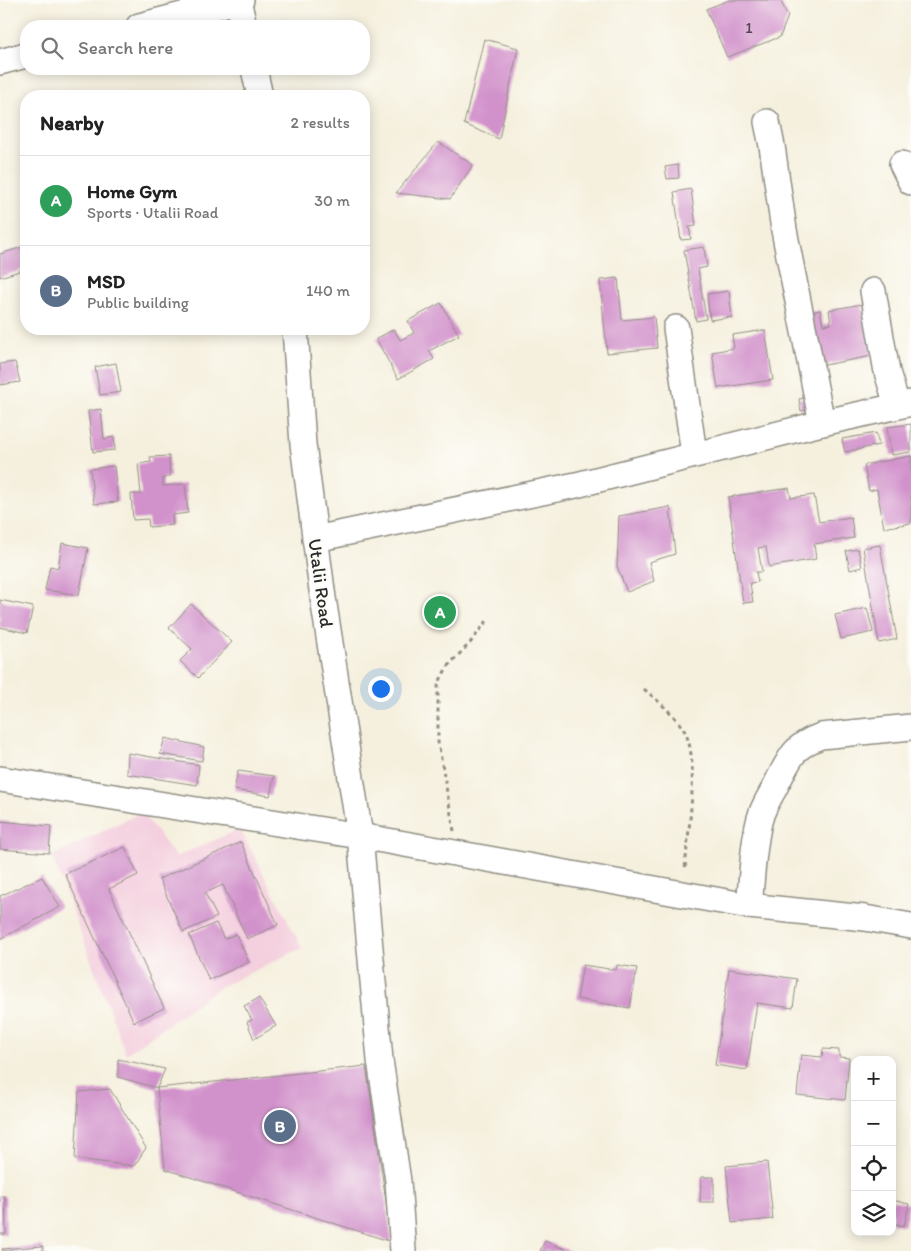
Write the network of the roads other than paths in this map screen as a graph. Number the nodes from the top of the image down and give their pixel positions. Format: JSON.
{"nodes":[{"id":1,"x":239,"y":0,"type":"edge"},
{"id":2,"x":162,"y":20,"type":"edge"},
{"id":3,"x":243,"y":20,"type":"edge"},
{"id":4,"x":20,"y":57,"type":"edge"},
{"id":5,"x":0,"y":62,"type":"edge"},
{"id":6,"x":255,"y":75,"type":"edge"},
{"id":7,"x":259,"y":90,"type":"edge"},
{"id":8,"x":767,"y":122,"type":"dead end"},
{"id":9,"x":873,"y":291,"type":"dead end"},
{"id":10,"x":676,"y":328,"type":"dead end"},
{"id":11,"x":295,"y":335,"type":"edge"},
{"id":12,"x":904,"y":404,"type":"edge"},
{"id":13,"x":822,"y":423,"type":"junction"},
{"id":14,"x":694,"y":454,"type":"junction"},
{"id":15,"x":315,"y":539,"type":"junction"},
{"id":16,"x":911,"y":727,"type":"edge"},
{"id":17,"x":0,"y":779,"type":"edge"},
{"id":18,"x":360,"y":836,"type":"junction"},
{"id":19,"x":749,"y":906,"type":"junction"},
{"id":20,"x":911,"y":926,"type":"edge"},
{"id":21,"x":403,"y":1251,"type":"edge"}],
"edges":[{"from":1,"to":2,"type":"street"},
{"from":1,"to":3,"type":"street"},
{"from":4,"to":5,"type":"street"},
{"from":6,"to":7,"type":"street"},
{"from":8,"to":13,"type":"street"},
{"from":9,"to":12,"type":"street"},
{"from":10,"to":14,"type":"street"},
{"from":11,"to":15,"type":"street","name":"Utalii Road"},
{"from":12,"to":13,"type":"street"},
{"from":13,"to":14,"type":"street"},
{"from":14,"to":15,"type":"street"},
{"from":15,"to":18,"type":"street","name":"Utalii Road"},
{"from":16,"to":19,"type":"street"},
{"from":17,"to":18,"type":"street"},
{"from":18,"to":19,"type":"street"},
{"from":18,"to":21,"type":"street","name":"Utalii Road"},
{"from":19,"to":20,"type":"street"}]}
